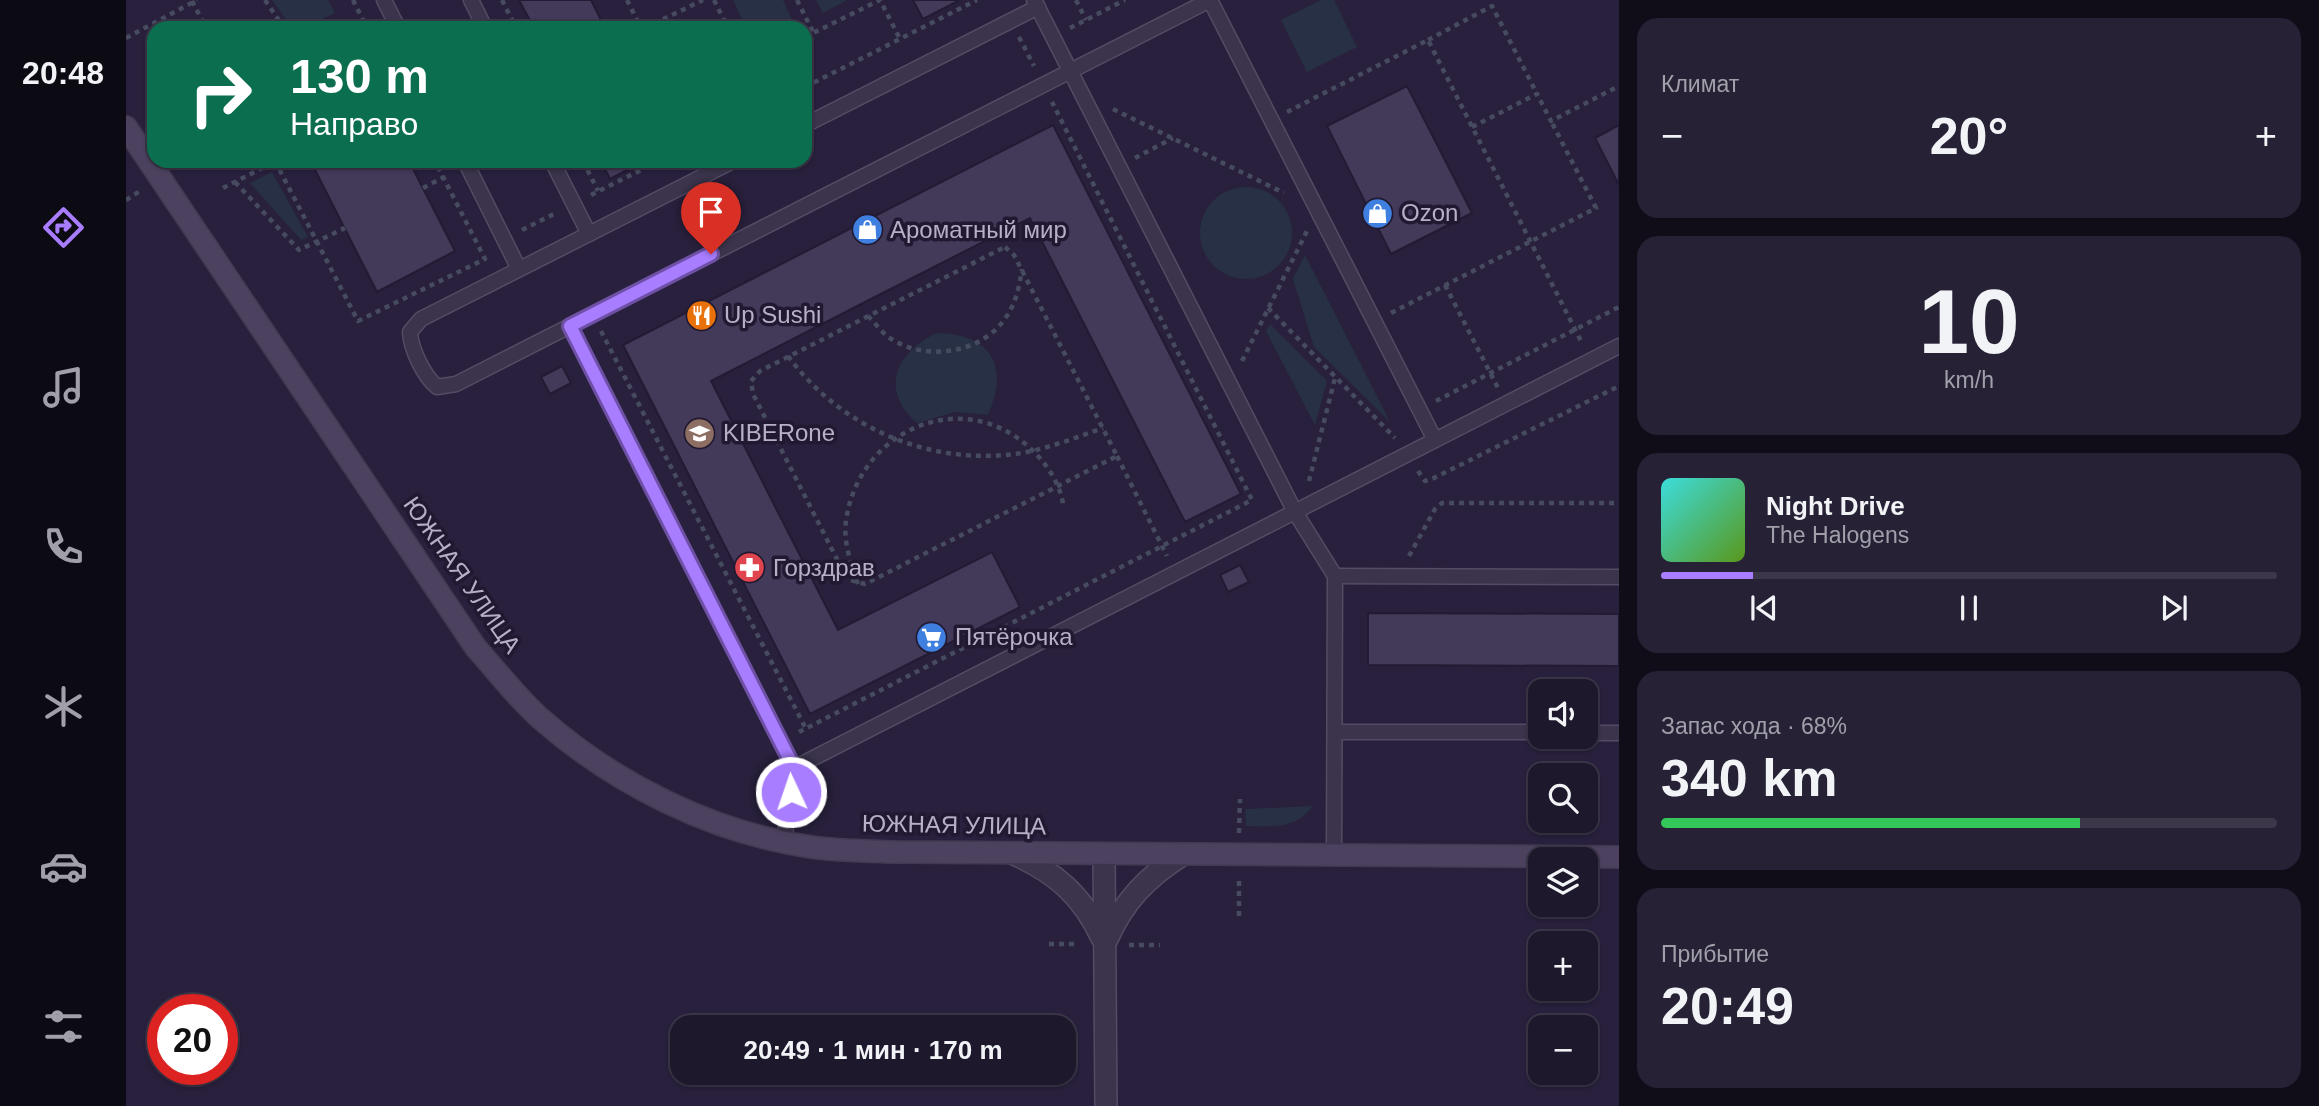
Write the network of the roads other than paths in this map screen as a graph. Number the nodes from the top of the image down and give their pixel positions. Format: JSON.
{"nodes":[{"id":1,"x":384,"y":0,"type":"edge"},
{"id":2,"x":471,"y":0,"type":"edge"},
{"id":3,"x":1210,"y":0,"type":"edge"},
{"id":4,"x":1036,"y":4,"type":"edge"},
{"id":5,"x":394,"y":21,"type":"edge"},
{"id":6,"x":482,"y":21,"type":"edge"},
{"id":7,"x":1070,"y":71,"type":"junction"},
{"id":8,"x":812,"y":121,"type":"edge"},
{"id":9,"x":126,"y":127,"type":"edge"},
{"id":10,"x":147,"y":158,"type":"edge"},
{"id":11,"x":154,"y":168,"type":"edge"},
{"id":12,"x":468,"y":168,"type":"edge"},
{"id":13,"x":556,"y":168,"type":"edge"},
{"id":14,"x":719,"y":168,"type":"edge"},
{"id":15,"x":589,"y":233,"type":"junction"},
{"id":16,"x":519,"y":269,"type":"junction"},
{"id":17,"x":570,"y":326,"type":"junction"},
{"id":18,"x":1619,"y":346,"type":"edge"},
{"id":19,"x":1435,"y":440,"type":"junction"},
{"id":20,"x":1299,"y":510,"type":"junction"},
{"id":21,"x":1335,"y":576,"type":"junction"},
{"id":22,"x":1619,"y":578,"type":"edge"},
{"id":23,"x":1335,"y":732,"type":"junction"},
{"id":24,"x":1528,"y":732,"type":"edge"},
{"id":25,"x":1598,"y":733,"type":"edge"},
{"id":26,"x":1619,"y":733,"type":"edge"},
{"id":27,"x":794,"y":768,"type":"junction"},
{"id":28,"x":784,"y":842,"type":"junction"},
{"id":29,"x":1012,"y":853,"type":"junction"},
{"id":30,"x":1104,"y":855,"type":"junction"},
{"id":31,"x":1182,"y":855,"type":"junction"},
{"id":32,"x":1334,"y":857,"type":"junction"},
{"id":33,"x":1619,"y":857,"type":"edge"},
{"id":34,"x":1105,"y":944,"type":"junction"},
{"id":35,"x":1105,"y":1106,"type":"edge"}],
"edges":[{"from":1,"to":5,"type":"lane"},
{"from":2,"to":6,"type":"lane"},
{"from":3,"to":7,"type":"lane"},
{"from":3,"to":19,"type":"lane"},
{"from":4,"to":7,"type":"lane"},
{"from":4,"to":8,"type":"lane"},
{"from":7,"to":17,"type":"lane"},
{"from":7,"to":20,"type":"lane"},
{"from":9,"to":10,"type":"street","name":"ЮЖНАЯ УЛИЦА"},
{"from":11,"to":28,"type":"street","name":"ЮЖНАЯ УЛИЦА"},
{"from":12,"to":16,"type":"lane"},
{"from":13,"to":15,"type":"lane"},
{"from":14,"to":15,"type":"lane"},
{"from":15,"to":16,"type":"lane"},
{"from":16,"to":17,"type":"lane"},
{"from":17,"to":27,"type":"lane"},
{"from":18,"to":19,"type":"lane"},
{"from":19,"to":20,"type":"lane"},
{"from":20,"to":21,"type":"lane"},
{"from":20,"to":27,"type":"lane"},
{"from":21,"to":22,"type":"lane"},
{"from":21,"to":23,"type":"lane"},
{"from":23,"to":24,"type":"lane"},
{"from":23,"to":32,"type":"lane"},
{"from":25,"to":26,"type":"lane"},
{"from":27,"to":28,"type":"lane"},
{"from":28,"to":29,"type":"street","name":"ЮЖНАЯ УЛИЦА"},
{"from":29,"to":30,"type":"street","name":"ЮЖНАЯ УЛИЦА"},
{"from":29,"to":34,"type":"street"},
{"from":30,"to":31,"type":"street","name":"ЮЖНАЯ УЛИЦА"},
{"from":30,"to":34,"type":"street"},
{"from":31,"to":32,"type":"street","name":"ЮЖНАЯ УЛИЦА"},
{"from":31,"to":34,"type":"street"},
{"from":32,"to":33,"type":"street","name":"ЮЖНАЯ УЛИЦА"},
{"from":34,"to":35,"type":"street"}]}
